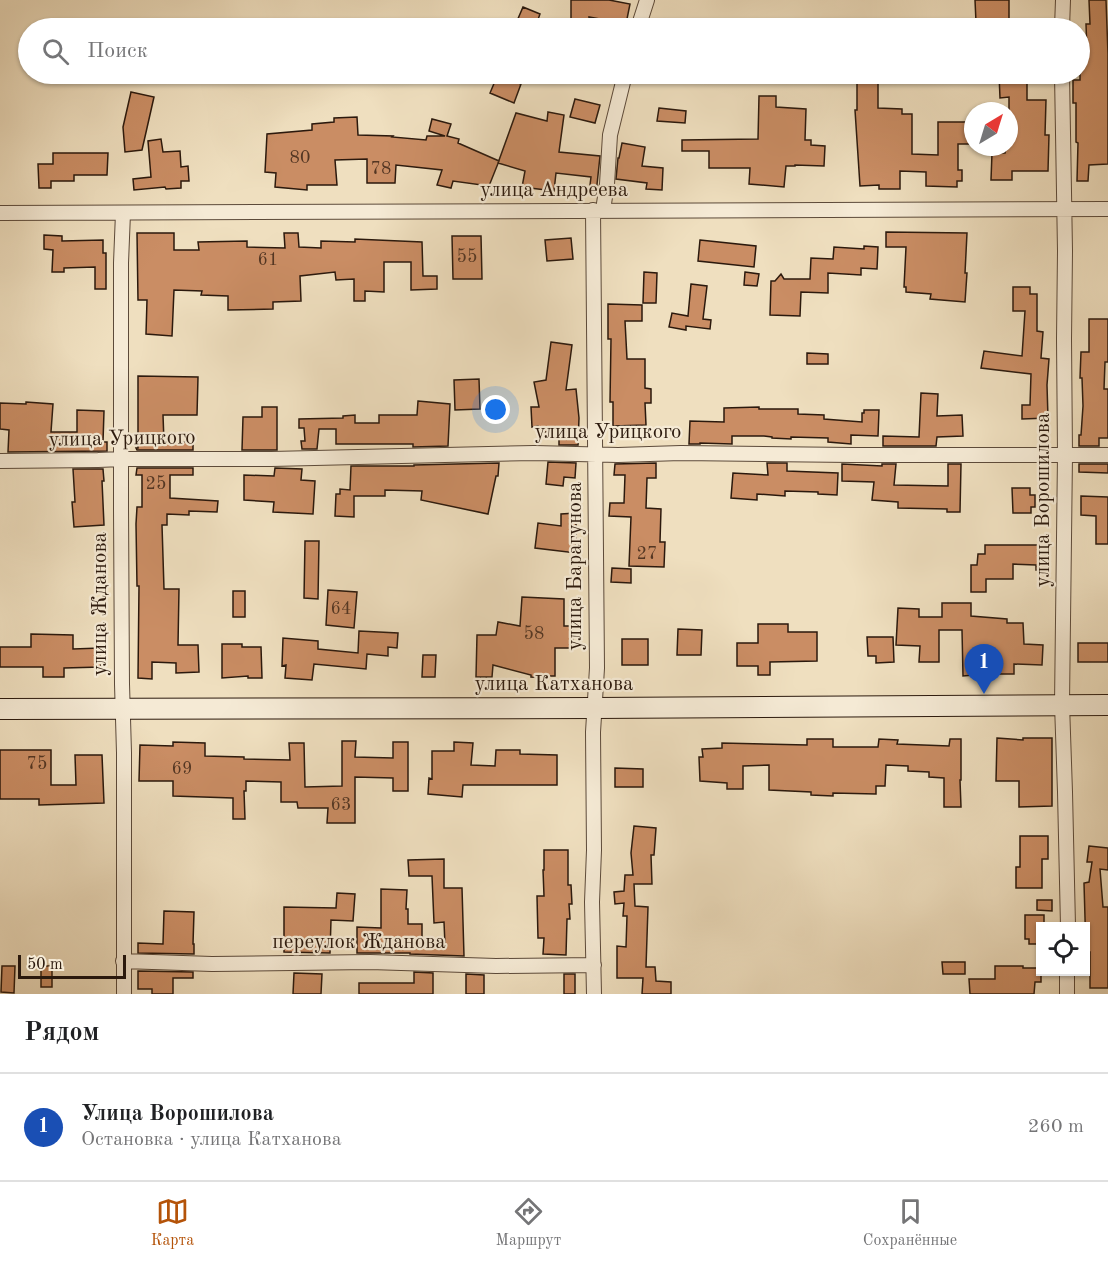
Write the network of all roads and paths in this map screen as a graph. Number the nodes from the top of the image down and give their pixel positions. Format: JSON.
{"nodes":[{"id":1,"x":647,"y":0,"type":"edge"},
{"id":2,"x":1063,"y":0,"type":"edge"},
{"id":3,"x":641,"y":18,"type":"edge"},
{"id":4,"x":1062,"y":18,"type":"edge"},
{"id":5,"x":623,"y":84,"type":"edge"},
{"id":6,"x":1062,"y":84,"type":"edge"},
{"id":7,"x":1064,"y":209,"type":"junction"},
{"id":8,"x":1108,"y":209,"type":"edge"},
{"id":9,"x":598,"y":210,"type":"junction"},
{"id":10,"x":0,"y":213,"type":"edge"},
{"id":11,"x":123,"y":213,"type":"junction"},
{"id":12,"x":595,"y":454,"type":"junction"},
{"id":13,"x":1065,"y":455,"type":"junction"},
{"id":14,"x":1108,"y":456,"type":"edge"},
{"id":15,"x":122,"y":459,"type":"junction"},
{"id":16,"x":0,"y":461,"type":"edge"},
{"id":17,"x":1062,"y":704,"type":"junction"},
{"id":18,"x":1108,"y":705,"type":"edge"},
{"id":19,"x":595,"y":708,"type":"junction"},
{"id":20,"x":0,"y":709,"type":"edge"},
{"id":21,"x":122,"y":709,"type":"junction"},
{"id":22,"x":1068,"y":922,"type":"edge"},
{"id":23,"x":123,"y":961,"type":"junction"},
{"id":24,"x":594,"y":965,"type":"junction"},
{"id":25,"x":1067,"y":976,"type":"edge"},
{"id":26,"x":124,"y":994,"type":"edge"},
{"id":27,"x":594,"y":994,"type":"edge"},
{"id":28,"x":1067,"y":994,"type":"edge"}],
"edges":[{"from":1,"to":3,"type":"street"},
{"from":2,"to":4,"type":"street"},
{"from":5,"to":9,"type":"street","name":"улица Барагунова"},
{"from":6,"to":7,"type":"street","name":"улица Ворошилова"},
{"from":7,"to":8,"type":"street","name":"улица Андреева"},
{"from":7,"to":9,"type":"street","name":"улица Андреева"},
{"from":7,"to":13,"type":"street","name":"улица Ворошилова"},
{"from":9,"to":11,"type":"street","name":"улица Андреева"},
{"from":9,"to":12,"type":"street","name":"улица Барагунова"},
{"from":10,"to":11,"type":"street","name":"улица Андреева"},
{"from":11,"to":15,"type":"street","name":"улица Жданова"},
{"from":12,"to":13,"type":"street","name":"улица Урицкого"},
{"from":12,"to":15,"type":"street","name":"улица Урицкого"},
{"from":12,"to":19,"type":"street","name":"улица Барагунова"},
{"from":13,"to":14,"type":"street","name":"улица Урицкого"},
{"from":13,"to":17,"type":"street","name":"улица Ворошилова"},
{"from":15,"to":16,"type":"street","name":"улица Урицкого"},
{"from":15,"to":21,"type":"street","name":"улица Жданова"},
{"from":17,"to":18,"type":"street","name":"улица Катханова"},
{"from":17,"to":19,"type":"street","name":"улица Катханова"},
{"from":17,"to":22,"type":"street","name":"улица Ворошилова"},
{"from":19,"to":21,"type":"street","name":"улица Катханова"},
{"from":19,"to":24,"type":"street","name":"улица Барагунова"},
{"from":20,"to":21,"type":"street","name":"улица Катханова"},
{"from":21,"to":23,"type":"street","name":"улица Жданова"},
{"from":23,"to":24,"type":"street","name":"переулок Жданова"},
{"from":23,"to":26,"type":"street","name":"улица Жданова"},
{"from":24,"to":27,"type":"street","name":"улица Барагунова"},
{"from":25,"to":28,"type":"street"}]}
